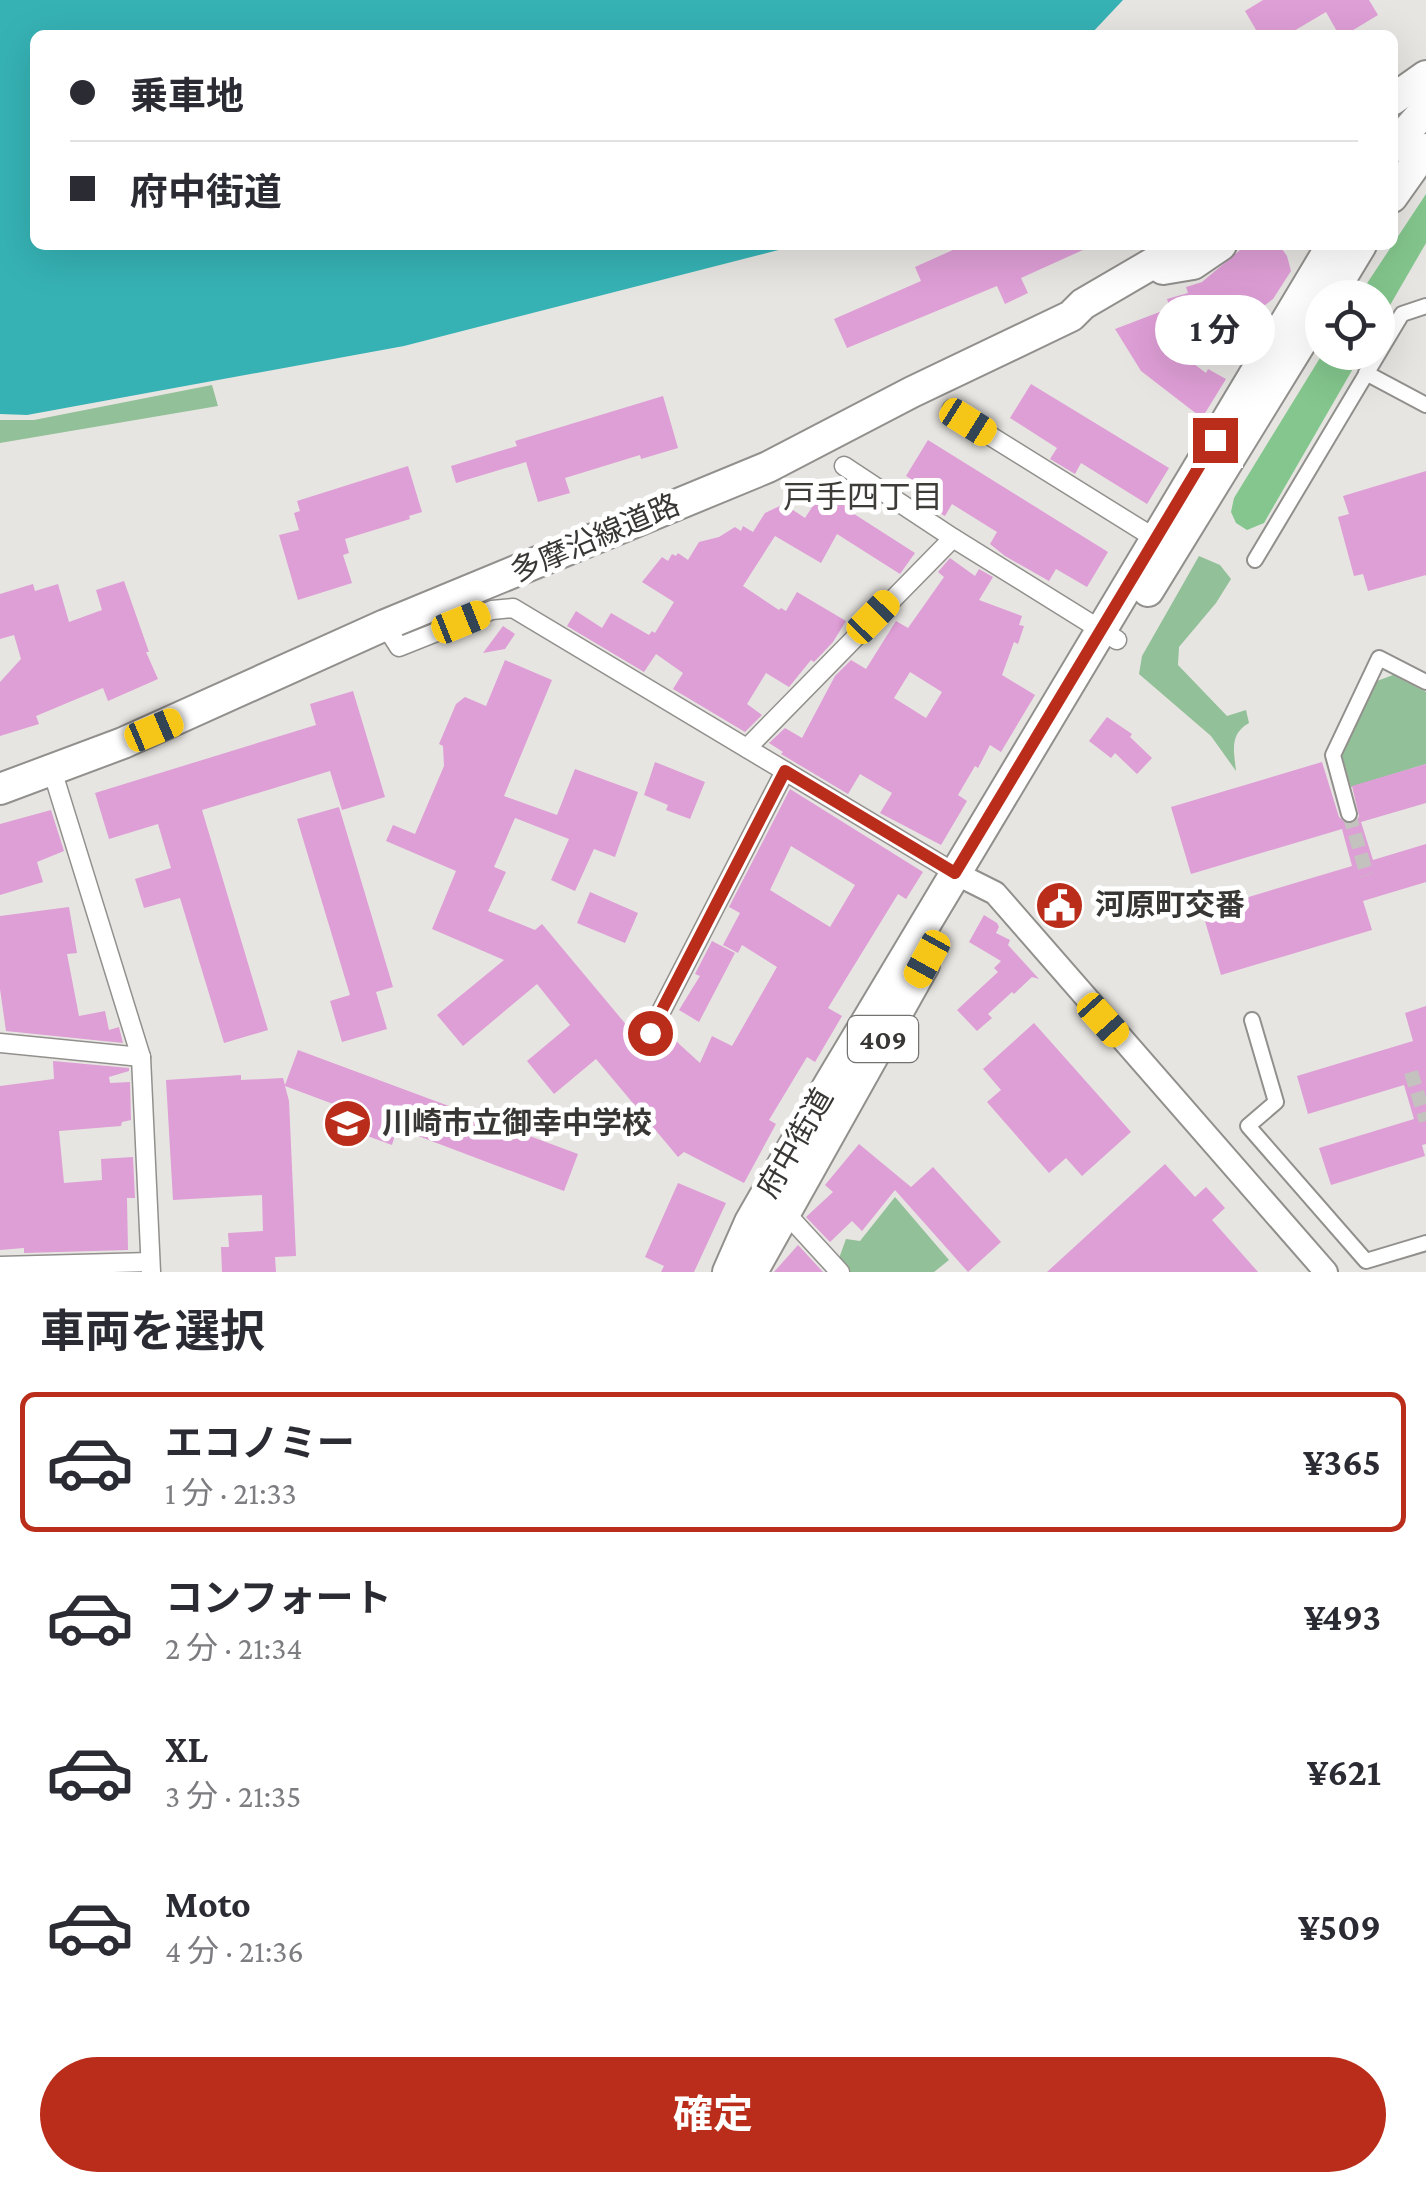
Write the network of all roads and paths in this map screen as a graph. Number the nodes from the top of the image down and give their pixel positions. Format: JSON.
{"nodes":[{"id":1,"x":1425,"y":87,"type":"edge"},
{"id":2,"x":1398,"y":98,"type":"edge"},
{"id":3,"x":1398,"y":113,"type":"edge"},
{"id":4,"x":1398,"y":137,"type":"edge"},
{"id":5,"x":1426,"y":149,"type":"edge"},
{"id":6,"x":1398,"y":189,"type":"edge"},
{"id":7,"x":1175,"y":250,"type":"edge"},
{"id":8,"x":1192,"y":250,"type":"edge"},
{"id":9,"x":1214,"y":250,"type":"edge"},
{"id":10,"x":1316,"y":250,"type":"edge"},
{"id":11,"x":1331,"y":250,"type":"edge"},
{"id":12,"x":1357,"y":250,"type":"edge"},
{"id":13,"x":1163,"y":269,"type":"junction"},
{"id":14,"x":1319,"y":280,"type":"edge"},
{"id":15,"x":1324,"y":280,"type":"edge"},
{"id":16,"x":1334,"y":280,"type":"edge"},
{"id":17,"x":1426,"y":306,"type":"edge"},
{"id":18,"x":1071,"y":316,"type":"junction"},
{"id":19,"x":1305,"y":321,"type":"edge"},
{"id":20,"x":1366,"y":373,"type":"junction"},
{"id":21,"x":1426,"y":405,"type":"edge"},
{"id":22,"x":952,"y":409,"type":"dead end"},
{"id":23,"x":844,"y":466,"type":"dead end"},
{"id":24,"x":1172,"y":526,"type":"junction"},
{"id":25,"x":953,"y":538,"type":"junction"},
{"id":26,"x":1254,"y":560,"type":"dead end"},
{"id":27,"x":386,"y":625,"type":"junction"},
{"id":28,"x":1109,"y":635,"type":"junction"},
{"id":29,"x":1426,"y":663,"type":"edge"},
{"id":30,"x":1403,"y":670,"type":"junction"},
{"id":31,"x":1426,"y":682,"type":"edge"},
{"id":32,"x":747,"y":748,"type":"junction"},
{"id":33,"x":52,"y":770,"type":"junction"},
{"id":34,"x":785,"y":771,"type":"junction"},
{"id":35,"x":0,"y":789,"type":"edge"},
{"id":36,"x":1349,"y":814,"type":"tunnel mouth"},
{"id":37,"x":963,"y":877,"type":"junction"},
{"id":38,"x":1252,"y":1020,"type":"dead end"},
{"id":39,"x":650,"y":1033,"type":"dead end"},
{"id":40,"x":0,"y":1043,"type":"edge"},
{"id":41,"x":141,"y":1058,"type":"junction"},
{"id":42,"x":771,"y":1210,"type":"junction"},
{"id":43,"x":1426,"y":1243,"type":"edge"},
{"id":44,"x":0,"y":1266,"type":"edge"},
{"id":45,"x":150,"y":1267,"type":"edge"},
{"id":46,"x":1318,"y":1270,"type":"edge"},
{"id":47,"x":728,"y":1272,"type":"edge"},
{"id":48,"x":752,"y":1272,"type":"edge"},
{"id":49,"x":840,"y":1272,"type":"edge"}],
"edges":[{"from":1,"to":2,"type":"main road"},
{"from":1,"to":3,"type":"main road"},
{"from":1,"to":4,"type":"main road"},
{"from":5,"to":6,"type":"main road"},
{"from":7,"to":18,"type":"main road","name":"多摩沿線道路"},
{"from":8,"to":13,"type":"main road","name":"多摩沿線道路"},
{"from":9,"to":13,"type":"main road"},
{"from":10,"to":14,"type":"main road"},
{"from":11,"to":15,"type":"main road","name":"府中街道","number":"409"},
{"from":12,"to":16,"type":"main road","name":"府中街道","number":"409"},
{"from":13,"to":18,"type":"main road","name":"多摩沿線道路"},
{"from":17,"to":20,"type":"street"},
{"from":18,"to":27,"type":"main road","name":"多摩沿線道路"},
{"from":19,"to":24,"type":"main road","name":"府中街道","number":"409"},
{"from":20,"to":21,"type":"street"},
{"from":20,"to":26,"type":"street"},
{"from":22,"to":24,"type":"street"},
{"from":23,"to":25,"type":"street"},
{"from":24,"to":28,"type":"main road","name":"府中街道","number":"409"},
{"from":25,"to":28,"type":"street"},
{"from":25,"to":32,"type":"street"},
{"from":27,"to":32,"type":"street"},
{"from":27,"to":33,"type":"main road","name":"多摩沿線道路"},
{"from":28,"to":37,"type":"main road","name":"府中街道","number":"409"},
{"from":29,"to":30,"type":"street"},
{"from":30,"to":31,"type":"street"},
{"from":30,"to":36,"type":"street"},
{"from":32,"to":34,"type":"street"},
{"from":33,"to":35,"type":"main road","name":"多摩沿線道路"},
{"from":33,"to":41,"type":"street"},
{"from":34,"to":37,"type":"street"},
{"from":34,"to":39,"type":"street"},
{"from":37,"to":42,"type":"main road","name":"府中街道","number":"409"},
{"from":37,"to":46,"type":"street"},
{"from":38,"to":43,"type":"street"},
{"from":40,"to":41,"type":"street"},
{"from":41,"to":45,"type":"street"},
{"from":42,"to":47,"type":"main road","name":"府中街道","number":"409"},
{"from":42,"to":48,"type":"main road","name":"府中街道","number":"409"},
{"from":42,"to":49,"type":"street"},
{"from":44,"to":45,"type":"street"}]}
